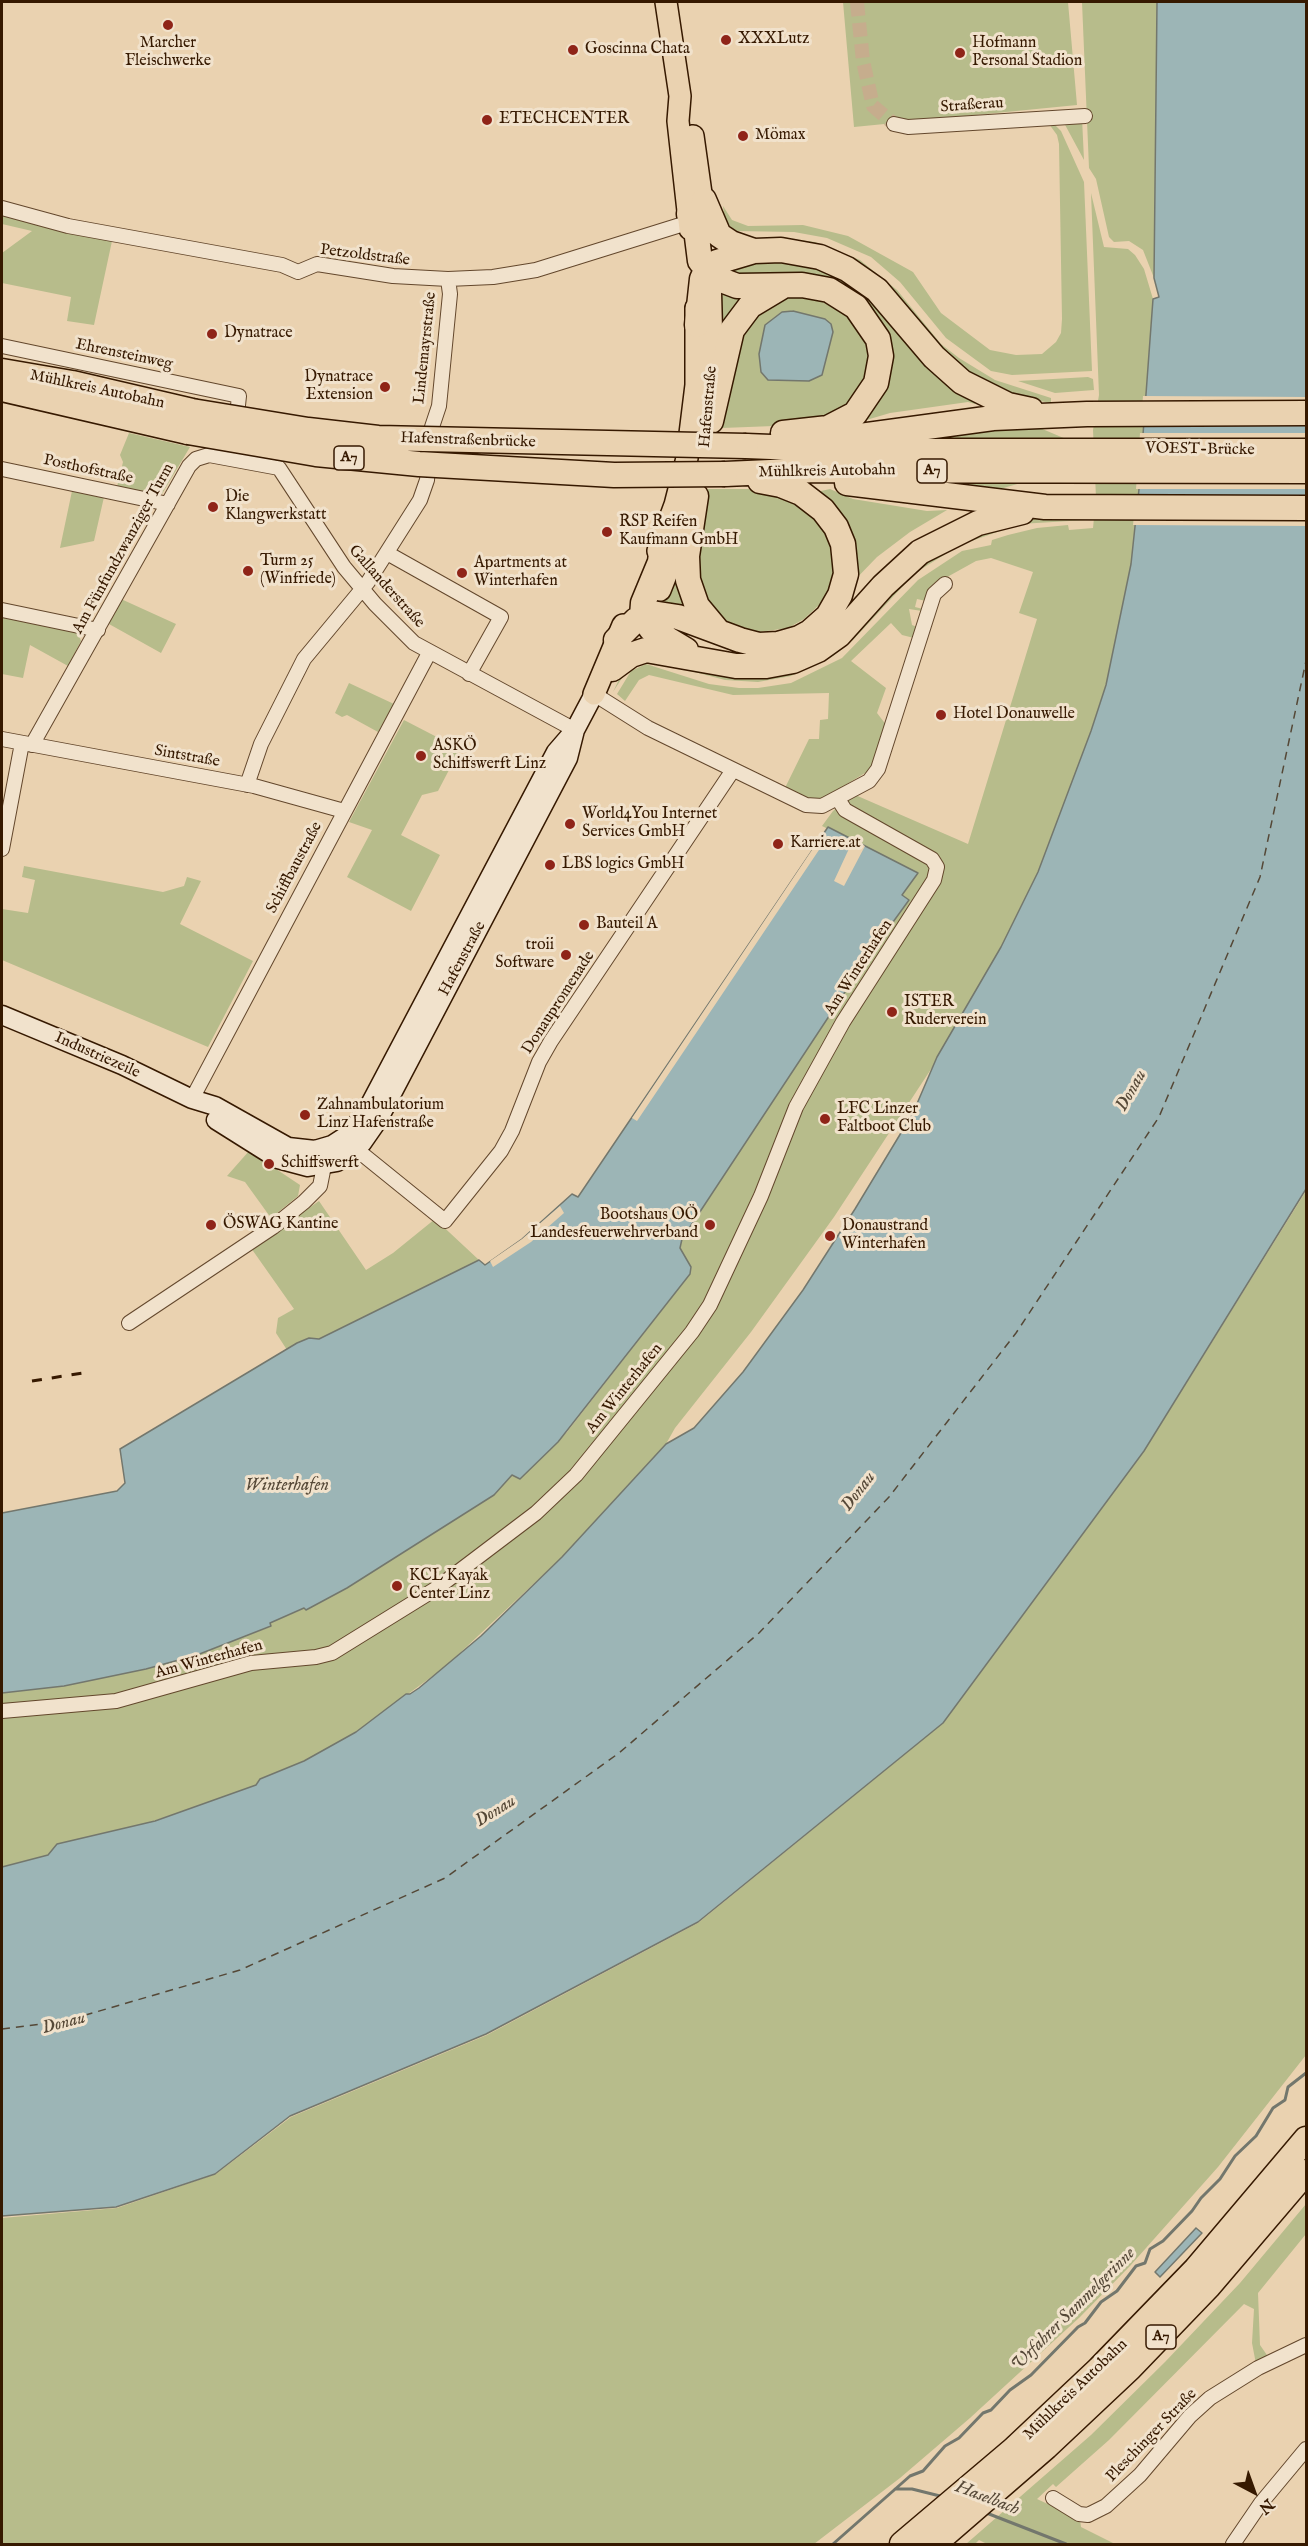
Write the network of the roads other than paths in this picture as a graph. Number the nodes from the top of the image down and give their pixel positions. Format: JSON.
{"nodes":[{"id":1,"x":666,"y":2,"type":"edge"},
{"id":2,"x":1085,"y":116,"type":"dead end"},
{"id":3,"x":894,"y":124,"type":"tunnel mouth"},
{"id":4,"x":2,"y":208,"type":"edge"},
{"id":5,"x":694,"y":212,"type":"junction"},
{"id":6,"x":754,"y":251,"type":"junction"},
{"id":7,"x":709,"y":270,"type":"junction"},
{"id":8,"x":448,"y":279,"type":"junction"},
{"id":9,"x":785,"y":285,"type":"junction"},
{"id":10,"x":697,"y":325,"type":"junction"},
{"id":11,"x":2,"y":346,"type":"edge"},
{"id":12,"x":2,"y":371,"type":"edge"},
{"id":13,"x":2,"y":389,"type":"edge"},
{"id":14,"x":1306,"y":413,"type":"edge"},
{"id":15,"x":1087,"y":414,"type":"junction"},
{"id":16,"x":711,"y":421,"type":"junction"},
{"id":17,"x":190,"y":422,"type":"junction"},
{"id":18,"x":747,"y":441,"type":"junction"},
{"id":19,"x":785,"y":447,"type":"junction"},
{"id":20,"x":1306,"y":451,"type":"edge"},
{"id":21,"x":234,"y":459,"type":"junction"},
{"id":22,"x":1094,"y":459,"type":"junction"},
{"id":23,"x":2,"y":469,"type":"edge"},
{"id":24,"x":1306,"y":471,"type":"edge"},
{"id":25,"x":770,"y":472,"type":"junction"},
{"id":26,"x":735,"y":474,"type":"junction"},
{"id":27,"x":696,"y":496,"type":"junction"},
{"id":28,"x":168,"y":504,"type":"junction"},
{"id":29,"x":1045,"y":507,"type":"junction"},
{"id":30,"x":1306,"y":508,"type":"edge"},
{"id":31,"x":663,"y":536,"type":"junction"},
{"id":32,"x":387,"y":553,"type":"junction"},
{"id":33,"x":945,"y":584,"type":"dead end"},
{"id":34,"x":362,"y":589,"type":"junction"},
{"id":35,"x":2,"y":610,"type":"edge"},
{"id":36,"x":645,"y":616,"type":"junction"},
{"id":37,"x":98,"y":630,"type":"junction"},
{"id":38,"x":717,"y":630,"type":"junction"},
{"id":39,"x":616,"y":640,"type":"junction"},
{"id":40,"x":429,"y":653,"type":"junction"},
{"id":41,"x":701,"y":659,"type":"junction"},
{"id":42,"x":612,"y":669,"type":"junction"},
{"id":43,"x":469,"y":674,"type":"junction"},
{"id":44,"x":594,"y":694,"type":"junction"},
{"id":45,"x":575,"y":730,"type":"junction"},
{"id":46,"x":2,"y":739,"type":"edge"},
{"id":47,"x":27,"y":744,"type":"junction"},
{"id":48,"x":733,"y":770,"type":"junction"},
{"id":49,"x":247,"y":785,"type":"junction"},
{"id":50,"x":838,"y":798,"type":"junction"},
{"id":51,"x":345,"y":811,"type":"junction"},
{"id":52,"x":2,"y":849,"type":"edge"},
{"id":53,"x":2,"y":1015,"type":"edge"},
{"id":54,"x":192,"y":1099,"type":"junction"},
{"id":55,"x":356,"y":1149,"type":"junction"},
{"id":56,"x":322,"y":1157,"type":"junction"},
{"id":57,"x":129,"y":1323,"type":"dead end"},
{"id":58,"x":2,"y":1711,"type":"edge"},
{"id":59,"x":1306,"y":2139,"type":"edge"},
{"id":60,"x":1306,"y":2172,"type":"edge"},
{"id":61,"x":1306,"y":2345,"type":"edge"},
{"id":62,"x":1306,"y":2449,"type":"edge"},
{"id":63,"x":992,"y":2482,"type":"junction"},
{"id":64,"x":1053,"y":2498,"type":"dead end"},
{"id":65,"x":938,"y":2532,"type":"edge"},
{"id":66,"x":902,"y":2544,"type":"edge"},
{"id":67,"x":1233,"y":2544,"type":"edge"}],
"edges":[{"from":1,"to":5,"type":"main road","name":"Hafenstraße"},
{"from":2,"to":3,"type":"street","name":"Straßerau"},
{"from":4,"to":8,"type":"street","name":"Petzoldstraße"},
{"from":5,"to":6,"type":"highway"},
{"from":5,"to":7,"type":"highway"},
{"from":5,"to":8,"type":"street","name":"Petzoldstraße"},
{"from":5,"to":10,"type":"main road","name":"Hafenstraße"},
{"from":6,"to":7,"type":"highway"},
{"from":6,"to":15,"type":"highway"},
{"from":7,"to":9,"type":"highway"},
{"from":7,"to":10,"type":"highway"},
{"from":7,"to":16,"type":"main road","name":"Hafenstraße"},
{"from":8,"to":32,"type":"street","name":"Lindemayrstraße"},
{"from":9,"to":16,"type":"highway"},
{"from":9,"to":18,"type":"highway"},
{"from":10,"to":31,"type":"main road","name":"Hafenstraße"},
{"from":11,"to":21,"type":"street","name":"Ehrensteinweg"},
{"from":12,"to":17,"type":"highway","name":"Mühlkreis Autobahn","number":"A7"},
{"from":13,"to":17,"type":"highway","name":"Mühlkreis Autobahn","number":"A7"},
{"from":14,"to":15,"type":"highway"},
{"from":15,"to":19,"type":"highway"},
{"from":16,"to":27,"type":"main road","name":"Hafenstraße"},
{"from":17,"to":18,"type":"highway","name":"Hafenstraßenbrücke","number":"A7","bridge":true},
{"from":17,"to":26,"type":"highway","name":"Hafenstraßenbrücke","number":"A7","bridge":true},
{"from":18,"to":19,"type":"highway","name":"Mühlkreis Autobahn","number":"A7"},
{"from":19,"to":22,"type":"highway","name":"Mühlkreis Autobahn","number":"A7"},
{"from":20,"to":22,"type":"highway","name":"VOEST-Brücke","number":"A7"},
{"from":21,"to":28,"type":"street","name":"Am Fünfundzwanziger Turm"},
{"from":21,"to":34,"type":"street","name":"Gallanderstraße"},
{"from":22,"to":24,"type":"highway","name":"VOEST-Brücke","number":"A7"},
{"from":22,"to":25,"type":"highway","name":"Mühlkreis Autobahn","number":"A7"},
{"from":23,"to":28,"type":"street","name":"Posthofstraße"},
{"from":25,"to":26,"type":"highway","name":"Mühlkreis Autobahn","number":"A7"},
{"from":25,"to":29,"type":"highway"},
{"from":26,"to":38,"type":"highway"},
{"from":27,"to":36,"type":"main road","name":"Hafenstraße"},
{"from":27,"to":38,"type":"highway"},
{"from":28,"to":37,"type":"street","name":"Am Fünfundzwanziger Turm"},
{"from":29,"to":30,"type":"highway"},
{"from":29,"to":41,"type":"highway"},
{"from":31,"to":36,"type":"highway"},
{"from":31,"to":39,"type":"main road","name":"Hafenstraße"},
{"from":32,"to":34,"type":"street","name":"Lindemayrstraße"},
{"from":32,"to":43,"type":"street"},
{"from":33,"to":50,"type":"street"},
{"from":34,"to":40,"type":"street","name":"Gallanderstraße"},
{"from":34,"to":49,"type":"street","name":"Lindemayrstraße"},
{"from":35,"to":37,"type":"street"},
{"from":36,"to":38,"type":"highway"},
{"from":36,"to":39,"type":"highway"},
{"from":36,"to":41,"type":"highway"},
{"from":36,"to":42,"type":"main road","name":"Hafenstraße"},
{"from":37,"to":47,"type":"street","name":"Am Fünfundzwanziger Turm"},
{"from":39,"to":44,"type":"main road","name":"Hafenstraße"},
{"from":40,"to":43,"type":"street","name":"Gallanderstraße"},
{"from":40,"to":51,"type":"street","name":"Schiffbaustraße"},
{"from":41,"to":42,"type":"highway"},
{"from":42,"to":44,"type":"main road","name":"Hafenstraße"},
{"from":43,"to":45,"type":"street","name":"Gallanderstraße"},
{"from":44,"to":45,"type":"main road","name":"Hafenstraße"},
{"from":44,"to":48,"type":"street"},
{"from":45,"to":55,"type":"main road","name":"Hafenstraße"},
{"from":45,"to":56,"type":"main road","name":"Hafenstraße"},
{"from":46,"to":47,"type":"street","name":"Sintstraße"},
{"from":47,"to":49,"type":"street","name":"Sintstraße"},
{"from":47,"to":52,"type":"street"},
{"from":48,"to":50,"type":"street"},
{"from":48,"to":55,"type":"street","name":"Donaupromenade"},
{"from":49,"to":51,"type":"street","name":"Sintstraße"},
{"from":50,"to":58,"type":"street","name":"Am Winterhafen"},
{"from":51,"to":54,"type":"street","name":"Schiffbaustraße"},
{"from":53,"to":54,"type":"main road","name":"Industriezeile"},
{"from":54,"to":56,"type":"main road"},
{"from":55,"to":56,"type":"main road","name":"Hafenstraße"},
{"from":56,"to":57,"type":"street"},
{"from":59,"to":63,"type":"highway","name":"Mühlkreis Autobahn","number":"A7"},
{"from":60,"to":63,"type":"highway","name":"Mühlkreis Autobahn","number":"A7"},
{"from":61,"to":64,"type":"street","name":"Pleschinger Straße"},
{"from":62,"to":67,"type":"street"},
{"from":63,"to":65,"type":"highway","name":"Mühlkreis Autobahn","number":"A7"},
{"from":65,"to":66,"type":"highway","name":"Mühlkreis Autobahn","number":"A7"}]}
